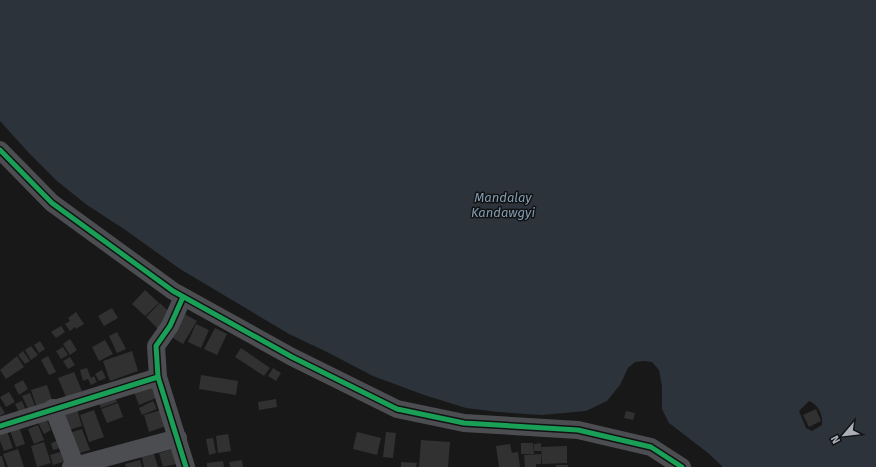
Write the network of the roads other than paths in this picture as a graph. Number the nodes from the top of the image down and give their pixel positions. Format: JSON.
{"nodes":[{"id":1,"x":0,"y":150,"type":"edge"},
{"id":2,"x":183,"y":297,"type":"junction"},
{"id":3,"x":158,"y":376,"type":"junction"},
{"id":4,"x":53,"y":408,"type":"junction"},
{"id":5,"x":0,"y":426,"type":"edge"},
{"id":6,"x":178,"y":438,"type":"junction"},
{"id":7,"x":74,"y":467,"type":"edge"},
{"id":8,"x":186,"y":467,"type":"edge"},
{"id":9,"x":682,"y":467,"type":"edge"}],
"edges":[{"from":1,"to":2,"type":"street"},
{"from":2,"to":3,"type":"street"},
{"from":2,"to":9,"type":"street"},
{"from":3,"to":4,"type":"street"},
{"from":3,"to":6,"type":"street"},
{"from":4,"to":5,"type":"street"},
{"from":4,"to":7,"type":"street"},
{"from":6,"to":7,"type":"street"},
{"from":6,"to":8,"type":"street"}]}
